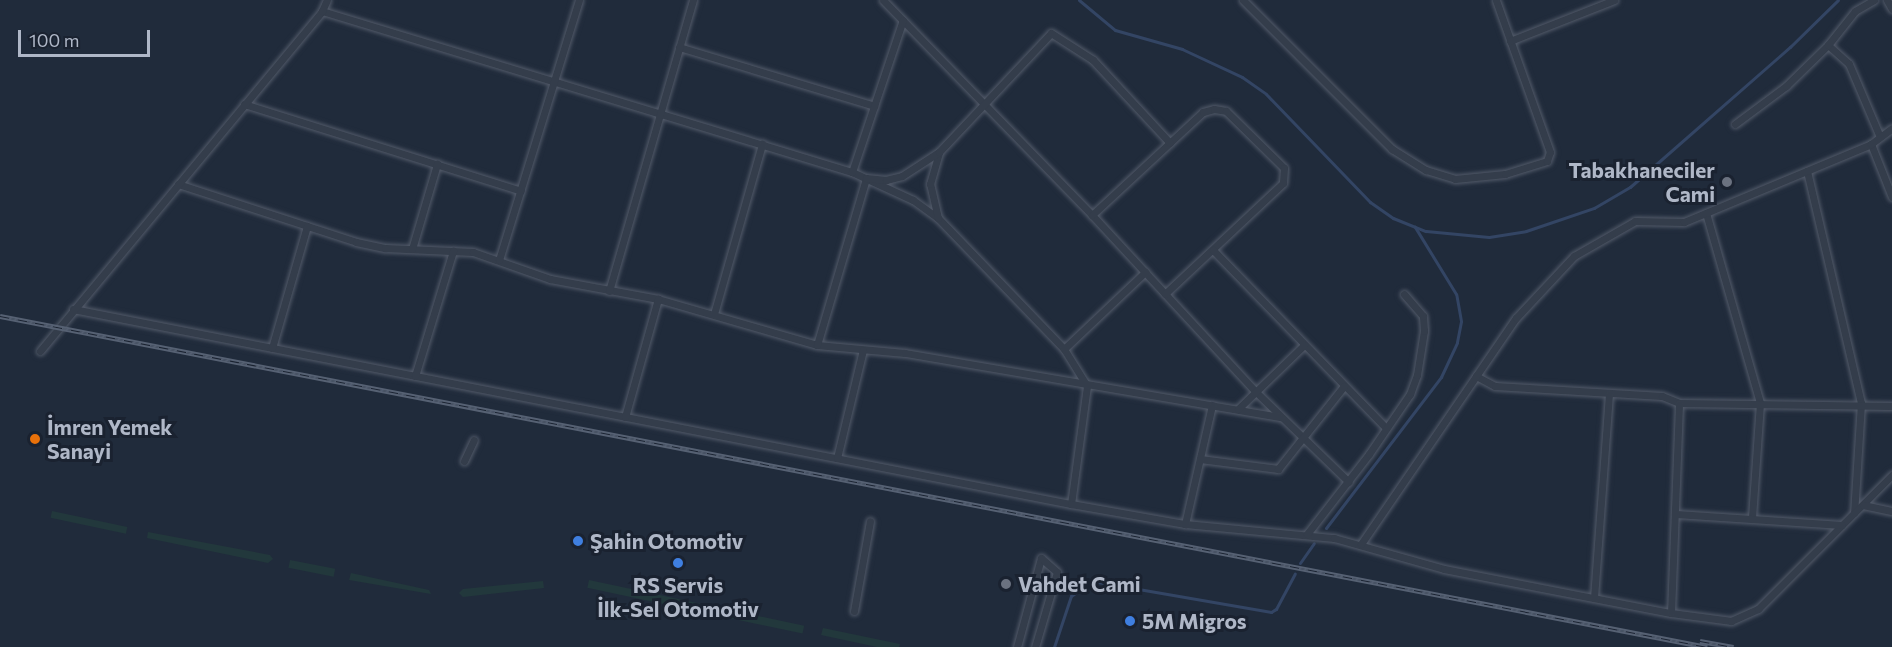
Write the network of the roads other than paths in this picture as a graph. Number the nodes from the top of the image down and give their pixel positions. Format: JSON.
{"nodes":[{"id":1,"x":327,"y":0,"type":"edge"},
{"id":2,"x":579,"y":0,"type":"edge"},
{"id":3,"x":693,"y":0,"type":"edge"},
{"id":4,"x":883,"y":0,"type":"edge"},
{"id":5,"x":1244,"y":0,"type":"edge"},
{"id":6,"x":1496,"y":0,"type":"edge"},
{"id":7,"x":1614,"y":0,"type":"edge"},
{"id":8,"x":1874,"y":0,"type":"edge"},
{"id":9,"x":1887,"y":0,"type":"edge"},
{"id":10,"x":1892,"y":9,"type":"edge"},
{"id":11,"x":322,"y":11,"type":"junction"},
{"id":12,"x":903,"y":20,"type":"junction"},
{"id":13,"x":1510,"y":41,"type":"junction"},
{"id":14,"x":1828,"y":45,"type":"junction"},
{"id":15,"x":679,"y":47,"type":"junction"},
{"id":16,"x":556,"y":82,"type":"junction"},
{"id":17,"x":244,"y":104,"type":"junction"},
{"id":18,"x":984,"y":104,"type":"junction"},
{"id":19,"x":874,"y":106,"type":"junction"},
{"id":20,"x":659,"y":113,"type":"junction"},
{"id":21,"x":1735,"y":124,"type":"dead end"},
{"id":22,"x":1892,"y":128,"type":"edge"},
{"id":23,"x":1880,"y":137,"type":"junction"},
{"id":24,"x":1170,"y":143,"type":"junction"},
{"id":25,"x":762,"y":144,"type":"junction"},
{"id":26,"x":1870,"y":144,"type":"junction"},
{"id":27,"x":939,"y":152,"type":"junction"},
{"id":28,"x":436,"y":164,"type":"junction"},
{"id":29,"x":1807,"y":171,"type":"junction"},
{"id":30,"x":852,"y":172,"type":"junction"},
{"id":31,"x":866,"y":178,"type":"junction"},
{"id":32,"x":178,"y":184,"type":"junction"},
{"id":33,"x":521,"y":191,"type":"junction"},
{"id":34,"x":1892,"y":197,"type":"edge"},
{"id":35,"x":1706,"y":213,"type":"junction"},
{"id":36,"x":1092,"y":215,"type":"junction"},
{"id":37,"x":938,"y":218,"type":"junction"},
{"id":38,"x":307,"y":226,"type":"junction"},
{"id":39,"x":412,"y":249,"type":"junction"},
{"id":40,"x":1212,"y":250,"type":"junction"},
{"id":41,"x":453,"y":251,"type":"junction"},
{"id":42,"x":498,"y":260,"type":"junction"},
{"id":43,"x":1145,"y":272,"type":"junction"},
{"id":44,"x":609,"y":291,"type":"junction"},
{"id":45,"x":1166,"y":294,"type":"junction"},
{"id":46,"x":1404,"y":294,"type":"dead end"},
{"id":47,"x":658,"y":299,"type":"junction"},
{"id":48,"x":73,"y":309,"type":"junction"},
{"id":49,"x":714,"y":314,"type":"junction"},
{"id":50,"x":817,"y":345,"type":"junction"},
{"id":51,"x":1304,"y":345,"type":"junction"},
{"id":52,"x":272,"y":348,"type":"junction"},
{"id":53,"x":1064,"y":349,"type":"junction"},
{"id":54,"x":863,"y":350,"type":"junction"},
{"id":55,"x":40,"y":351,"type":"dead end"},
{"id":56,"x":415,"y":376,"type":"junction"},
{"id":57,"x":1476,"y":376,"type":"junction"},
{"id":58,"x":1087,"y":386,"type":"junction"},
{"id":59,"x":1344,"y":386,"type":"junction"},
{"id":60,"x":1256,"y":392,"type":"junction"},
{"id":61,"x":1609,"y":394,"type":"junction"},
{"id":62,"x":1679,"y":403,"type":"junction"},
{"id":63,"x":1760,"y":403,"type":"junction"},
{"id":64,"x":1861,"y":403,"type":"junction"},
{"id":65,"x":1212,"y":405,"type":"junction"},
{"id":66,"x":1892,"y":406,"type":"edge"},
{"id":67,"x":1238,"y":409,"type":"junction"},
{"id":68,"x":625,"y":417,"type":"junction"},
{"id":69,"x":1281,"y":417,"type":"junction"},
{"id":70,"x":1385,"y":427,"type":"junction"},
{"id":71,"x":1302,"y":437,"type":"junction"},
{"id":72,"x":474,"y":440,"type":"dead end"},
{"id":73,"x":837,"y":458,"type":"junction"},
{"id":74,"x":1200,"y":459,"type":"junction"},
{"id":75,"x":464,"y":461,"type":"dead end"},
{"id":76,"x":1892,"y":475,"type":"edge"},
{"id":77,"x":1349,"y":482,"type":"junction"},
{"id":78,"x":1071,"y":504,"type":"junction"},
{"id":79,"x":1863,"y":504,"type":"junction"},
{"id":80,"x":1892,"y":511,"type":"edge"},
{"id":81,"x":1854,"y":513,"type":"junction"},
{"id":82,"x":1676,"y":514,"type":"junction"},
{"id":83,"x":1752,"y":518,"type":"junction"},
{"id":84,"x":870,"y":521,"type":"dead end"},
{"id":85,"x":1185,"y":524,"type":"junction"},
{"id":86,"x":1842,"y":525,"type":"junction"},
{"id":87,"x":1307,"y":534,"type":"junction"},
{"id":88,"x":1361,"y":544,"type":"junction"},
{"id":89,"x":1594,"y":598,"type":"junction"},
{"id":90,"x":854,"y":611,"type":"dead end"},
{"id":91,"x":1671,"y":613,"type":"junction"},
{"id":92,"x":1017,"y":647,"type":"edge"},
{"id":93,"x":1035,"y":647,"type":"edge"}],
"edges":[{"from":1,"to":11,"type":"street"},
{"from":2,"to":16,"type":"street"},
{"from":3,"to":15,"type":"street"},
{"from":4,"to":12,"type":"street"},
{"from":5,"to":13,"type":"street"},
{"from":6,"to":13,"type":"street"},
{"from":7,"to":13,"type":"street"},
{"from":8,"to":14,"type":"street"},
{"from":9,"to":10,"type":"street"},
{"from":11,"to":16,"type":"street"},
{"from":11,"to":17,"type":"street"},
{"from":12,"to":18,"type":"street"},
{"from":12,"to":19,"type":"street"},
{"from":14,"to":21,"type":"street"},
{"from":14,"to":23,"type":"street"},
{"from":15,"to":19,"type":"street"},
{"from":15,"to":20,"type":"street"},
{"from":16,"to":20,"type":"street"},
{"from":16,"to":33,"type":"street"},
{"from":17,"to":28,"type":"street"},
{"from":17,"to":32,"type":"street"},
{"from":18,"to":24,"type":"street"},
{"from":18,"to":27,"type":"street"},
{"from":18,"to":36,"type":"street"},
{"from":19,"to":30,"type":"street"},
{"from":20,"to":25,"type":"street"},
{"from":20,"to":44,"type":"street"},
{"from":22,"to":23,"type":"street"},
{"from":23,"to":26,"type":"street"},
{"from":24,"to":36,"type":"street"},
{"from":24,"to":40,"type":"street"},
{"from":25,"to":30,"type":"street"},
{"from":25,"to":49,"type":"street"},
{"from":26,"to":29,"type":"street"},
{"from":26,"to":34,"type":"street"},
{"from":27,"to":31,"type":"street"},
{"from":27,"to":37,"type":"street"},
{"from":28,"to":33,"type":"street"},
{"from":28,"to":39,"type":"street"},
{"from":29,"to":35,"type":"street"},
{"from":29,"to":64,"type":"street"},
{"from":30,"to":31,"type":"street"},
{"from":31,"to":37,"type":"street"},
{"from":31,"to":50,"type":"street"},
{"from":32,"to":38,"type":"street"},
{"from":32,"to":48,"type":"street"},
{"from":33,"to":42,"type":"street"},
{"from":35,"to":57,"type":"street"},
{"from":35,"to":63,"type":"street"},
{"from":36,"to":43,"type":"street"},
{"from":37,"to":53,"type":"street"},
{"from":38,"to":39,"type":"street"},
{"from":38,"to":52,"type":"street"},
{"from":39,"to":41,"type":"street"},
{"from":40,"to":45,"type":"street"},
{"from":40,"to":51,"type":"street"},
{"from":41,"to":42,"type":"street"},
{"from":41,"to":56,"type":"street"},
{"from":42,"to":44,"type":"street"},
{"from":43,"to":45,"type":"street"},
{"from":43,"to":53,"type":"street"},
{"from":44,"to":47,"type":"street"},
{"from":45,"to":60,"type":"street"},
{"from":46,"to":70,"type":"street"},
{"from":47,"to":49,"type":"street"},
{"from":47,"to":68,"type":"street"},
{"from":48,"to":52,"type":"street"},
{"from":48,"to":55,"type":"street"},
{"from":49,"to":50,"type":"street"},
{"from":50,"to":54,"type":"street"},
{"from":51,"to":59,"type":"street"},
{"from":51,"to":60,"type":"street"},
{"from":52,"to":56,"type":"street"},
{"from":53,"to":58,"type":"street"},
{"from":54,"to":58,"type":"street"},
{"from":54,"to":73,"type":"street"},
{"from":56,"to":68,"type":"street"},
{"from":57,"to":61,"type":"street"},
{"from":57,"to":88,"type":"street"},
{"from":58,"to":65,"type":"street"},
{"from":58,"to":78,"type":"street"},
{"from":59,"to":70,"type":"street"},
{"from":59,"to":71,"type":"street"},
{"from":60,"to":67,"type":"street"},
{"from":60,"to":69,"type":"street"},
{"from":61,"to":62,"type":"street"},
{"from":61,"to":89,"type":"street"},
{"from":62,"to":63,"type":"street"},
{"from":62,"to":82,"type":"street"},
{"from":63,"to":64,"type":"street"},
{"from":63,"to":83,"type":"street"},
{"from":64,"to":66,"type":"street"},
{"from":64,"to":81,"type":"street"},
{"from":65,"to":67,"type":"street"},
{"from":65,"to":74,"type":"street"},
{"from":67,"to":69,"type":"street"},
{"from":68,"to":73,"type":"street"},
{"from":69,"to":71,"type":"street"},
{"from":70,"to":77,"type":"street"},
{"from":71,"to":74,"type":"street"},
{"from":71,"to":77,"type":"street"},
{"from":72,"to":75,"type":"street"},
{"from":73,"to":78,"type":"street"},
{"from":74,"to":85,"type":"street"},
{"from":76,"to":79,"type":"street"},
{"from":77,"to":87,"type":"street"},
{"from":78,"to":85,"type":"street"},
{"from":79,"to":80,"type":"street"},
{"from":79,"to":81,"type":"street"},
{"from":81,"to":86,"type":"street"},
{"from":82,"to":83,"type":"street"},
{"from":82,"to":91,"type":"street"},
{"from":83,"to":86,"type":"street"},
{"from":84,"to":90,"type":"street"},
{"from":85,"to":87,"type":"street"},
{"from":86,"to":91,"type":"street"},
{"from":87,"to":88,"type":"street"},
{"from":88,"to":89,"type":"street"},
{"from":89,"to":91,"type":"street"},
{"from":92,"to":93,"type":"street"}]}
